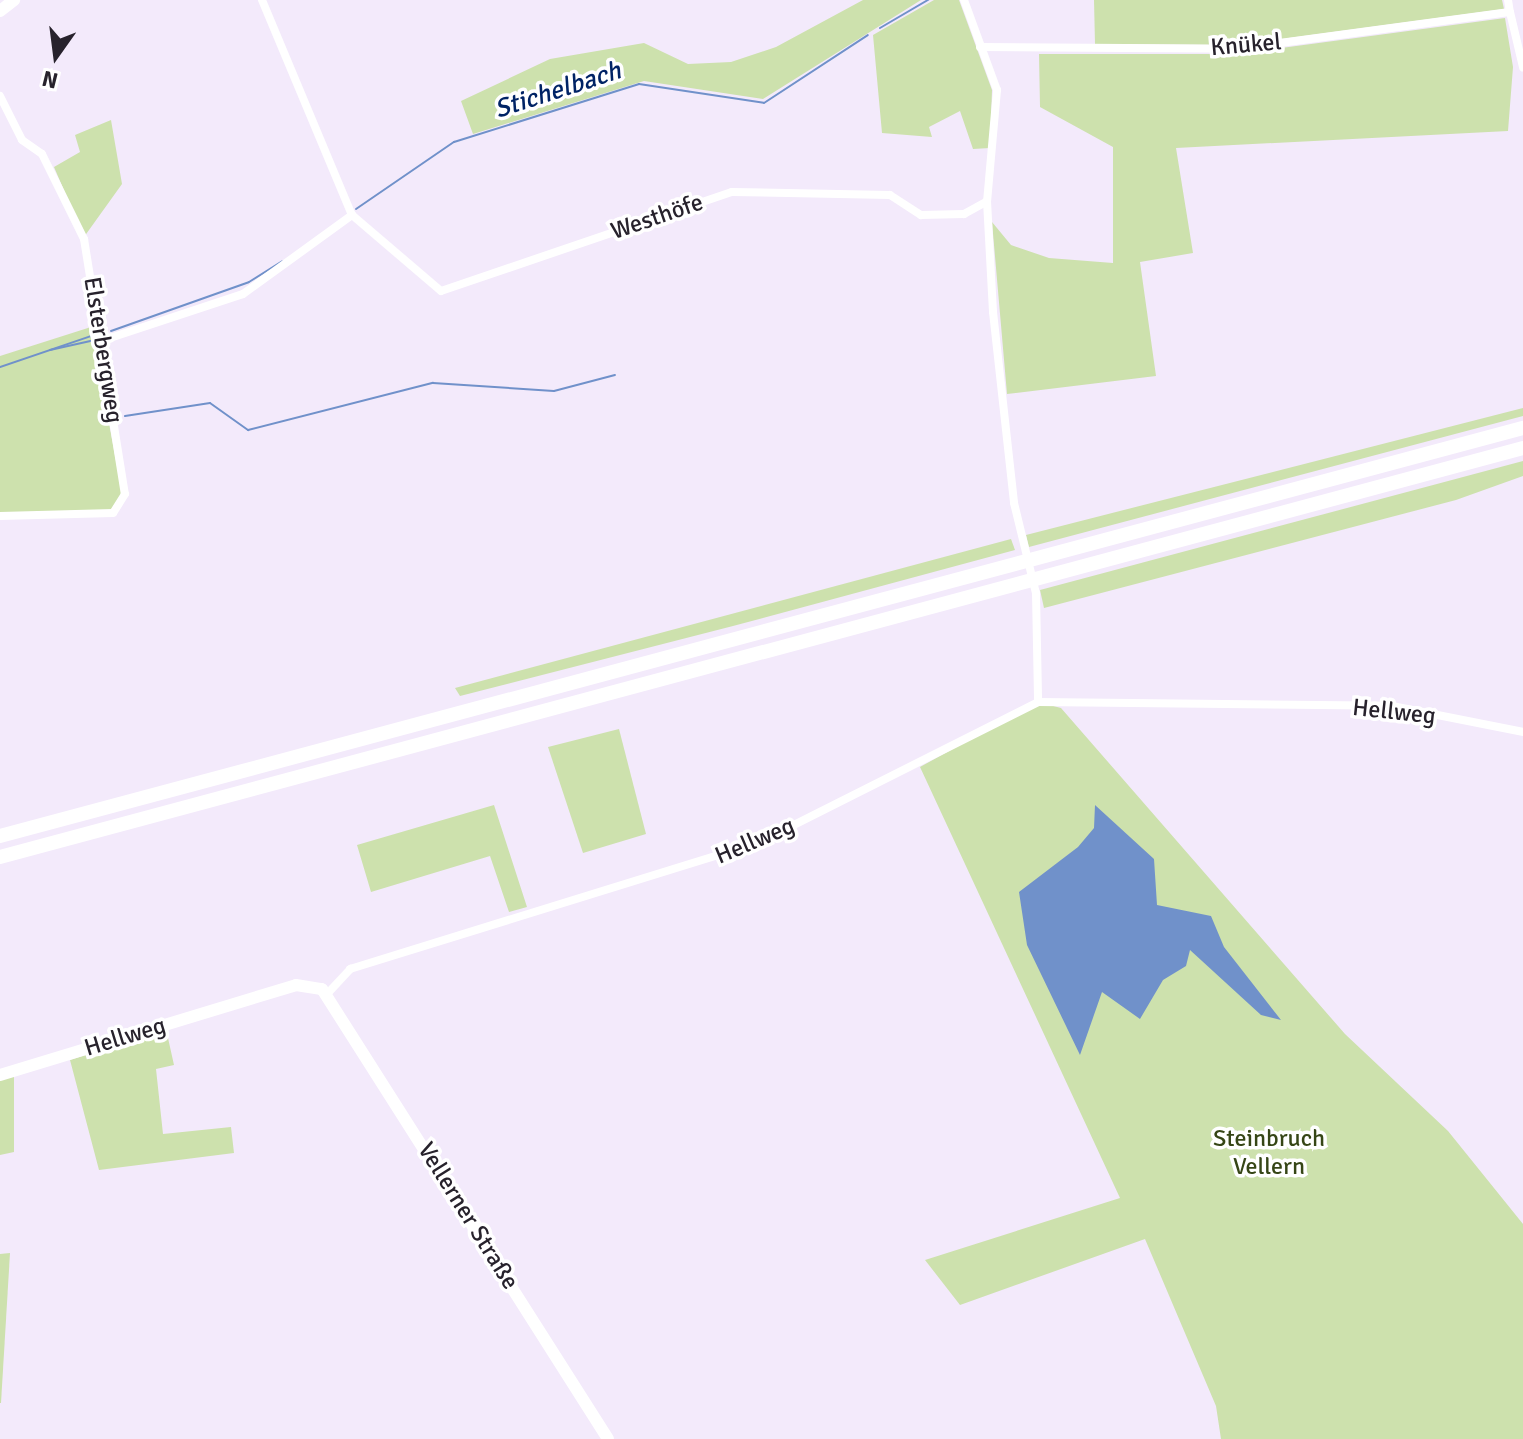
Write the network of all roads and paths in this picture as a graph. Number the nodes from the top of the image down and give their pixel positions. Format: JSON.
{"nodes":[{"id":1,"x":14,"y":0,"type":"edge"},
{"id":2,"x":262,"y":0,"type":"edge"},
{"id":3,"x":964,"y":0,"type":"edge"},
{"id":4,"x":1508,"y":0,"type":"edge"},
{"id":5,"x":0,"y":11,"type":"edge"},
{"id":6,"x":1510,"y":12,"type":"junction"},
{"id":7,"x":980,"y":47,"type":"junction"},
{"id":8,"x":1523,"y":67,"type":"edge"},
{"id":9,"x":0,"y":96,"type":"edge"},
{"id":10,"x":987,"y":201,"type":"junction"},
{"id":11,"x":352,"y":215,"type":"junction"},
{"id":12,"x":104,"y":340,"type":"junction"},
{"id":13,"x":1523,"y":428,"type":"edge"},
{"id":14,"x":1523,"y":448,"type":"edge"},
{"id":15,"x":0,"y":516,"type":"edge"},
{"id":16,"x":1038,"y":702,"type":"junction"},
{"id":17,"x":1523,"y":732,"type":"edge"},
{"id":18,"x":0,"y":836,"type":"edge"},
{"id":19,"x":0,"y":857,"type":"edge"},
{"id":20,"x":328,"y":993,"type":"junction"},
{"id":21,"x":0,"y":1075,"type":"edge"},
{"id":22,"x":608,"y":1439,"type":"edge"}],
"edges":[{"from":1,"to":5,"type":"main road"},
{"from":2,"to":11,"type":"street"},
{"from":3,"to":7,"type":"street"},
{"from":4,"to":6,"type":"street"},
{"from":6,"to":7,"type":"street","name":"Knükel"},
{"from":6,"to":8,"type":"street"},
{"from":7,"to":10,"type":"street"},
{"from":9,"to":12,"type":"street","name":"Elsterbergweg"},
{"from":10,"to":11,"type":"street","name":"Westhöfe"},
{"from":10,"to":16,"type":"street"},
{"from":11,"to":12,"type":"street"},
{"from":12,"to":15,"type":"street","name":"Elsterbergweg"},
{"from":13,"to":18,"type":"highway"},
{"from":14,"to":19,"type":"highway"},
{"from":16,"to":17,"type":"street","name":"Hellweg"},
{"from":16,"to":20,"type":"street","name":"Hellweg"},
{"from":20,"to":21,"type":"main road","name":"Hellweg"},
{"from":20,"to":22,"type":"main road","name":"Vellerner Straße"}]}
